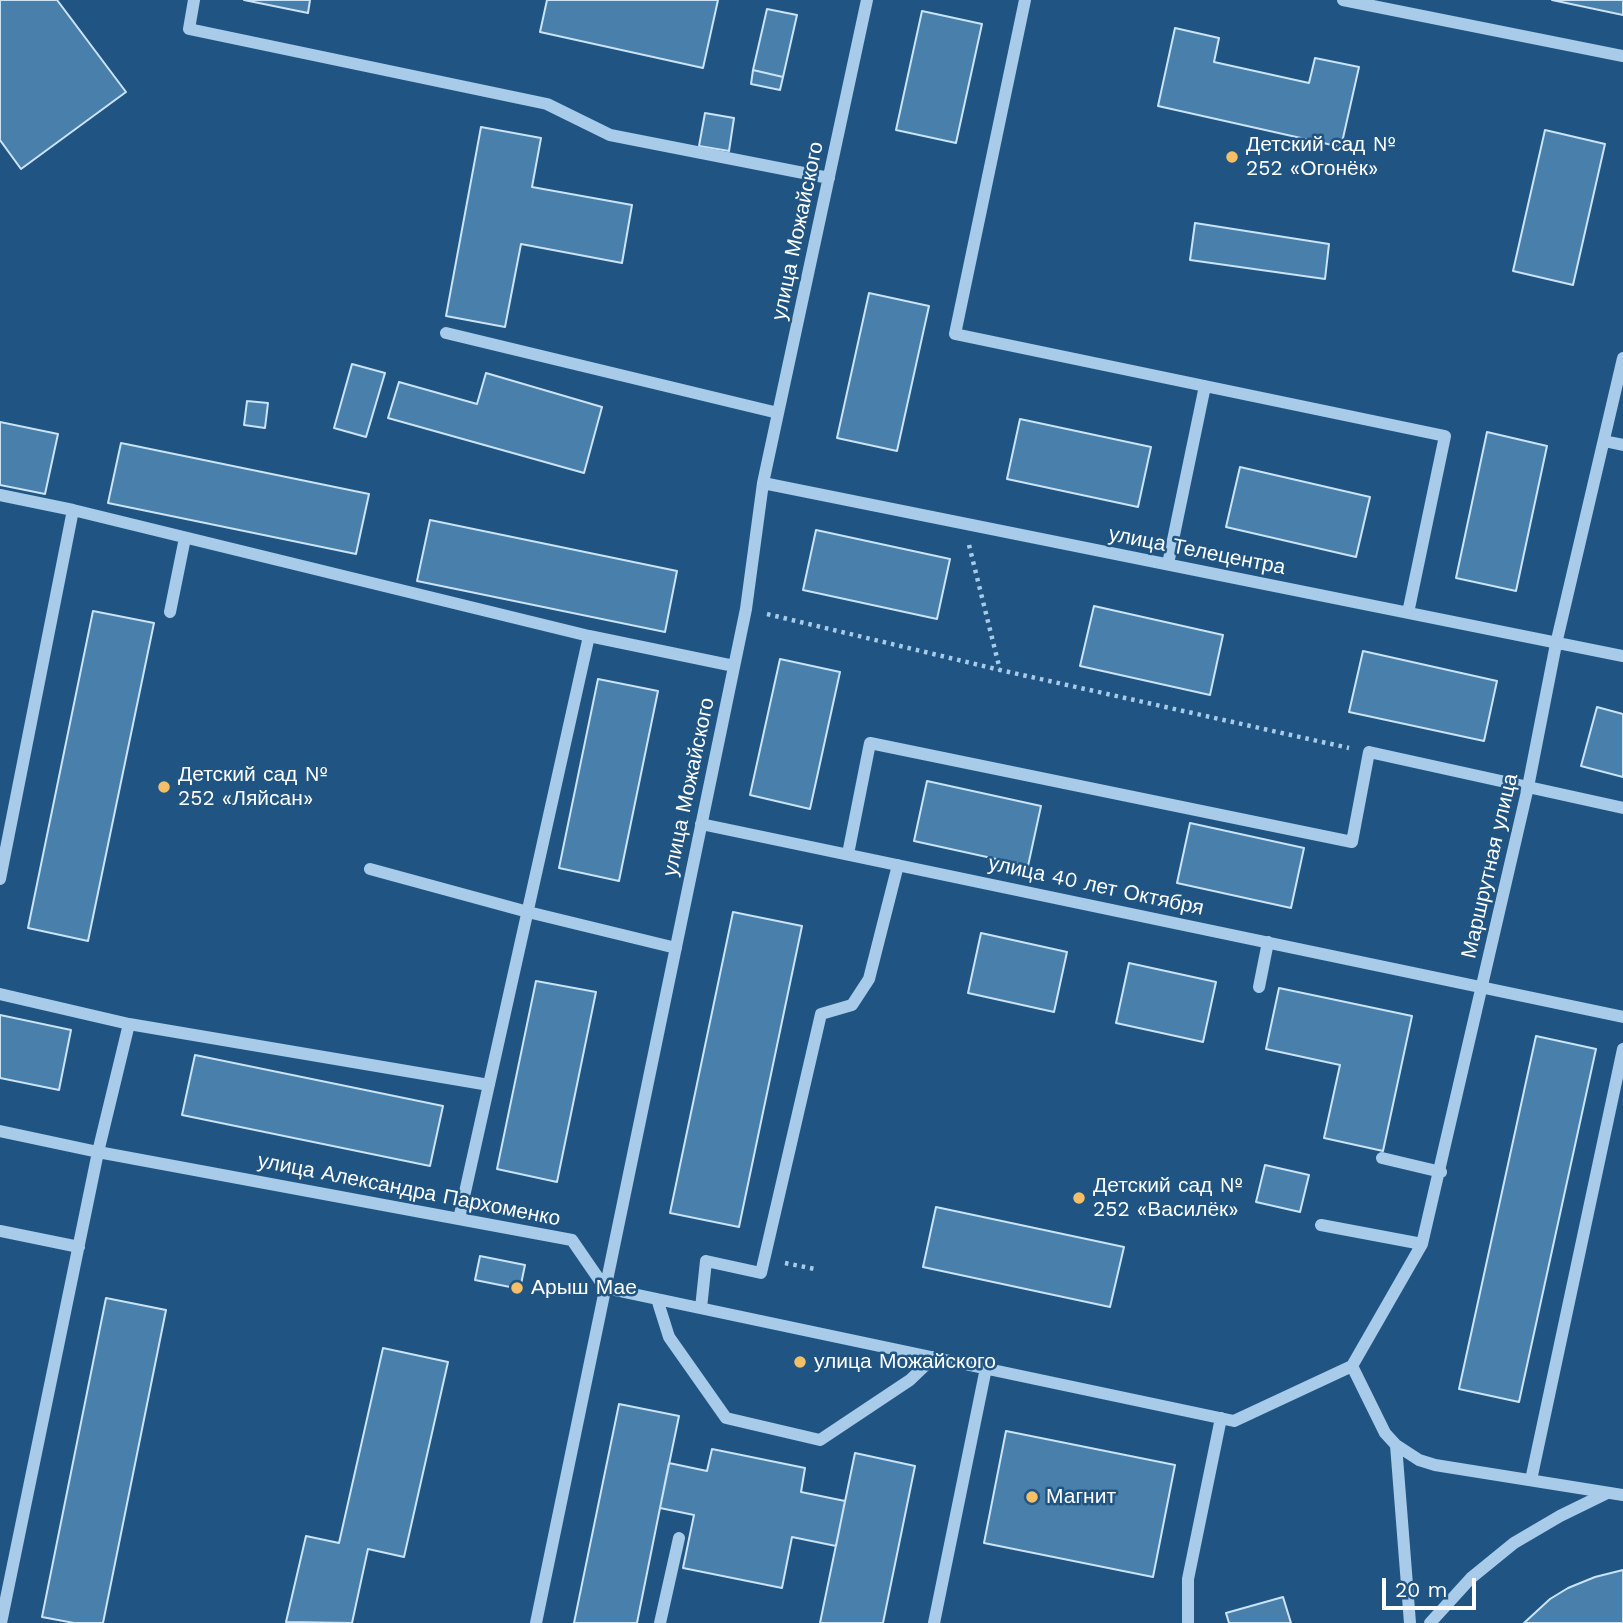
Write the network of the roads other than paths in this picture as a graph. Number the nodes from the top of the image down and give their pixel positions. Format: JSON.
{"nodes":[{"id":1,"x":194,"y":0,"type":"edge"},
{"id":2,"x":867,"y":0,"type":"edge"},
{"id":3,"x":1025,"y":0,"type":"edge"},
{"id":4,"x":1343,"y":0,"type":"edge"},
{"id":5,"x":1623,"y":56,"type":"edge"},
{"id":6,"x":829,"y":178,"type":"junction"},
{"id":7,"x":446,"y":333,"type":"dead end"},
{"id":8,"x":1623,"y":358,"type":"edge"},
{"id":9,"x":1205,"y":386,"type":"junction"},
{"id":10,"x":778,"y":414,"type":"junction"},
{"id":11,"x":1604,"y":441,"type":"junction"},
{"id":12,"x":1623,"y":445,"type":"edge"},
{"id":13,"x":763,"y":483,"type":"junction"},
{"id":14,"x":0,"y":495,"type":"edge"},
{"id":15,"x":73,"y":510,"type":"junction"},
{"id":16,"x":185,"y":538,"type":"junction"},
{"id":17,"x":1168,"y":564,"type":"junction"},
{"id":18,"x":170,"y":612,"type":"dead end"},
{"id":19,"x":1408,"y":613,"type":"junction"},
{"id":20,"x":589,"y":636,"type":"junction"},
{"id":21,"x":1556,"y":644,"type":"junction"},
{"id":22,"x":1623,"y":656,"type":"edge"},
{"id":23,"x":734,"y":667,"type":"junction"},
{"id":24,"x":1528,"y":787,"type":"junction"},
{"id":25,"x":1623,"y":808,"type":"edge"},
{"id":26,"x":701,"y":824,"type":"junction"},
{"id":27,"x":848,"y":854,"type":"junction"},
{"id":28,"x":898,"y":865,"type":"junction"},
{"id":29,"x":370,"y":869,"type":"dead end"},
{"id":30,"x":0,"y":879,"type":"edge"},
{"id":31,"x":528,"y":912,"type":"junction"},
{"id":32,"x":1268,"y":942,"type":"junction"},
{"id":33,"x":676,"y":948,"type":"junction"},
{"id":34,"x":1259,"y":987,"type":"dead end"},
{"id":35,"x":1483,"y":988,"type":"junction"},
{"id":36,"x":0,"y":994,"type":"edge"},
{"id":37,"x":1623,"y":1017,"type":"edge"},
{"id":38,"x":129,"y":1024,"type":"junction"},
{"id":39,"x":1623,"y":1049,"type":"edge"},
{"id":40,"x":489,"y":1085,"type":"junction"},
{"id":41,"x":0,"y":1131,"type":"edge"},
{"id":42,"x":99,"y":1152,"type":"junction"},
{"id":43,"x":1382,"y":1158,"type":"dead end"},
{"id":44,"x":1441,"y":1172,"type":"junction"},
{"id":45,"x":458,"y":1219,"type":"junction"},
{"id":46,"x":1321,"y":1225,"type":"dead end"},
{"id":47,"x":0,"y":1231,"type":"edge"},
{"id":48,"x":1422,"y":1244,"type":"junction"},
{"id":49,"x":79,"y":1247,"type":"junction"},
{"id":50,"x":606,"y":1288,"type":"junction"},
{"id":51,"x":657,"y":1299,"type":"junction"},
{"id":52,"x":701,"y":1308,"type":"junction"},
{"id":53,"x":934,"y":1357,"type":"junction"},
{"id":54,"x":1352,"y":1366,"type":"junction"},
{"id":55,"x":986,"y":1368,"type":"junction"},
{"id":56,"x":1221,"y":1418,"type":"junction"},
{"id":57,"x":1396,"y":1445,"type":"junction"},
{"id":58,"x":1531,"y":1480,"type":"junction"},
{"id":59,"x":1607,"y":1492,"type":"junction"},
{"id":60,"x":1623,"y":1495,"type":"edge"},
{"id":61,"x":679,"y":1538,"type":"dead end"},
{"id":62,"x":1,"y":1623,"type":"edge"},
{"id":63,"x":536,"y":1623,"type":"edge"},
{"id":64,"x":660,"y":1623,"type":"edge"},
{"id":65,"x":934,"y":1623,"type":"edge"},
{"id":66,"x":1188,"y":1623,"type":"edge"},
{"id":67,"x":1410,"y":1623,"type":"edge"},
{"id":68,"x":1430,"y":1623,"type":"edge"}],
"edges":[{"from":1,"to":6,"type":"street"},
{"from":2,"to":6,"type":"street","name":"улица Можайского"},
{"from":3,"to":9,"type":"street"},
{"from":4,"to":5,"type":"street"},
{"from":6,"to":10,"type":"street","name":"улица Можайского"},
{"from":7,"to":10,"type":"street"},
{"from":8,"to":11,"type":"street","name":"Маршрутная улица"},
{"from":9,"to":17,"type":"street"},
{"from":9,"to":19,"type":"street"},
{"from":10,"to":13,"type":"street","name":"улица Можайского"},
{"from":11,"to":12,"type":"street"},
{"from":11,"to":21,"type":"street","name":"Маршрутная улица"},
{"from":13,"to":17,"type":"street","name":"улица Телецентра"},
{"from":13,"to":23,"type":"street","name":"улица Можайского"},
{"from":14,"to":15,"type":"street"},
{"from":15,"to":16,"type":"street"},
{"from":15,"to":30,"type":"street"},
{"from":16,"to":18,"type":"street"},
{"from":16,"to":20,"type":"street"},
{"from":17,"to":19,"type":"street","name":"улица Телецентра"},
{"from":19,"to":21,"type":"street","name":"улица Телецентра"},
{"from":20,"to":23,"type":"street"},
{"from":20,"to":31,"type":"street"},
{"from":21,"to":22,"type":"street","name":"улица Телецентра"},
{"from":21,"to":24,"type":"street","name":"Маршрутная улица"},
{"from":23,"to":26,"type":"street","name":"улица Можайского"},
{"from":24,"to":25,"type":"street"},
{"from":24,"to":27,"type":"street"},
{"from":24,"to":35,"type":"street","name":"Маршрутная улица"},
{"from":26,"to":27,"type":"street","name":"улица 40 лет Октября"},
{"from":26,"to":33,"type":"street","name":"улица Можайского"},
{"from":27,"to":28,"type":"street","name":"улица 40 лет Октября"},
{"from":28,"to":32,"type":"street","name":"улица 40 лет Октября"},
{"from":28,"to":52,"type":"street"},
{"from":29,"to":31,"type":"street"},
{"from":31,"to":33,"type":"street"},
{"from":31,"to":40,"type":"street"},
{"from":32,"to":34,"type":"street"},
{"from":32,"to":35,"type":"street","name":"улица 40 лет Октября"},
{"from":33,"to":50,"type":"street","name":"улица Можайского"},
{"from":35,"to":37,"type":"street","name":"улица 40 лет Октября"},
{"from":35,"to":44,"type":"street","name":"Маршрутная улица"},
{"from":36,"to":38,"type":"street"},
{"from":38,"to":40,"type":"street"},
{"from":38,"to":42,"type":"street"},
{"from":39,"to":58,"type":"street"},
{"from":40,"to":45,"type":"street"},
{"from":41,"to":42,"type":"street","name":"улица Александра Пархоменко"},
{"from":42,"to":45,"type":"street","name":"улица Александра Пархоменко"},
{"from":42,"to":49,"type":"street"},
{"from":43,"to":44,"type":"street"},
{"from":44,"to":48,"type":"street","name":"Маршрутная улица"},
{"from":45,"to":50,"type":"street","name":"улица Александра Пархоменко"},
{"from":46,"to":48,"type":"street"},
{"from":47,"to":49,"type":"street"},
{"from":48,"to":54,"type":"street","name":"Маршрутная улица"},
{"from":49,"to":62,"type":"street"},
{"from":50,"to":51,"type":"street"},
{"from":50,"to":63,"type":"street","name":"улица Можайского"},
{"from":51,"to":52,"type":"street"},
{"from":51,"to":53,"type":"street"},
{"from":52,"to":53,"type":"street"},
{"from":53,"to":55,"type":"street"},
{"from":54,"to":56,"type":"street"},
{"from":54,"to":57,"type":"street"},
{"from":55,"to":56,"type":"street"},
{"from":55,"to":65,"type":"street"},
{"from":56,"to":66,"type":"street"},
{"from":57,"to":58,"type":"street"},
{"from":57,"to":67,"type":"street"},
{"from":58,"to":59,"type":"street"},
{"from":59,"to":60,"type":"street"},
{"from":59,"to":68,"type":"street"},
{"from":61,"to":64,"type":"street"}]}
